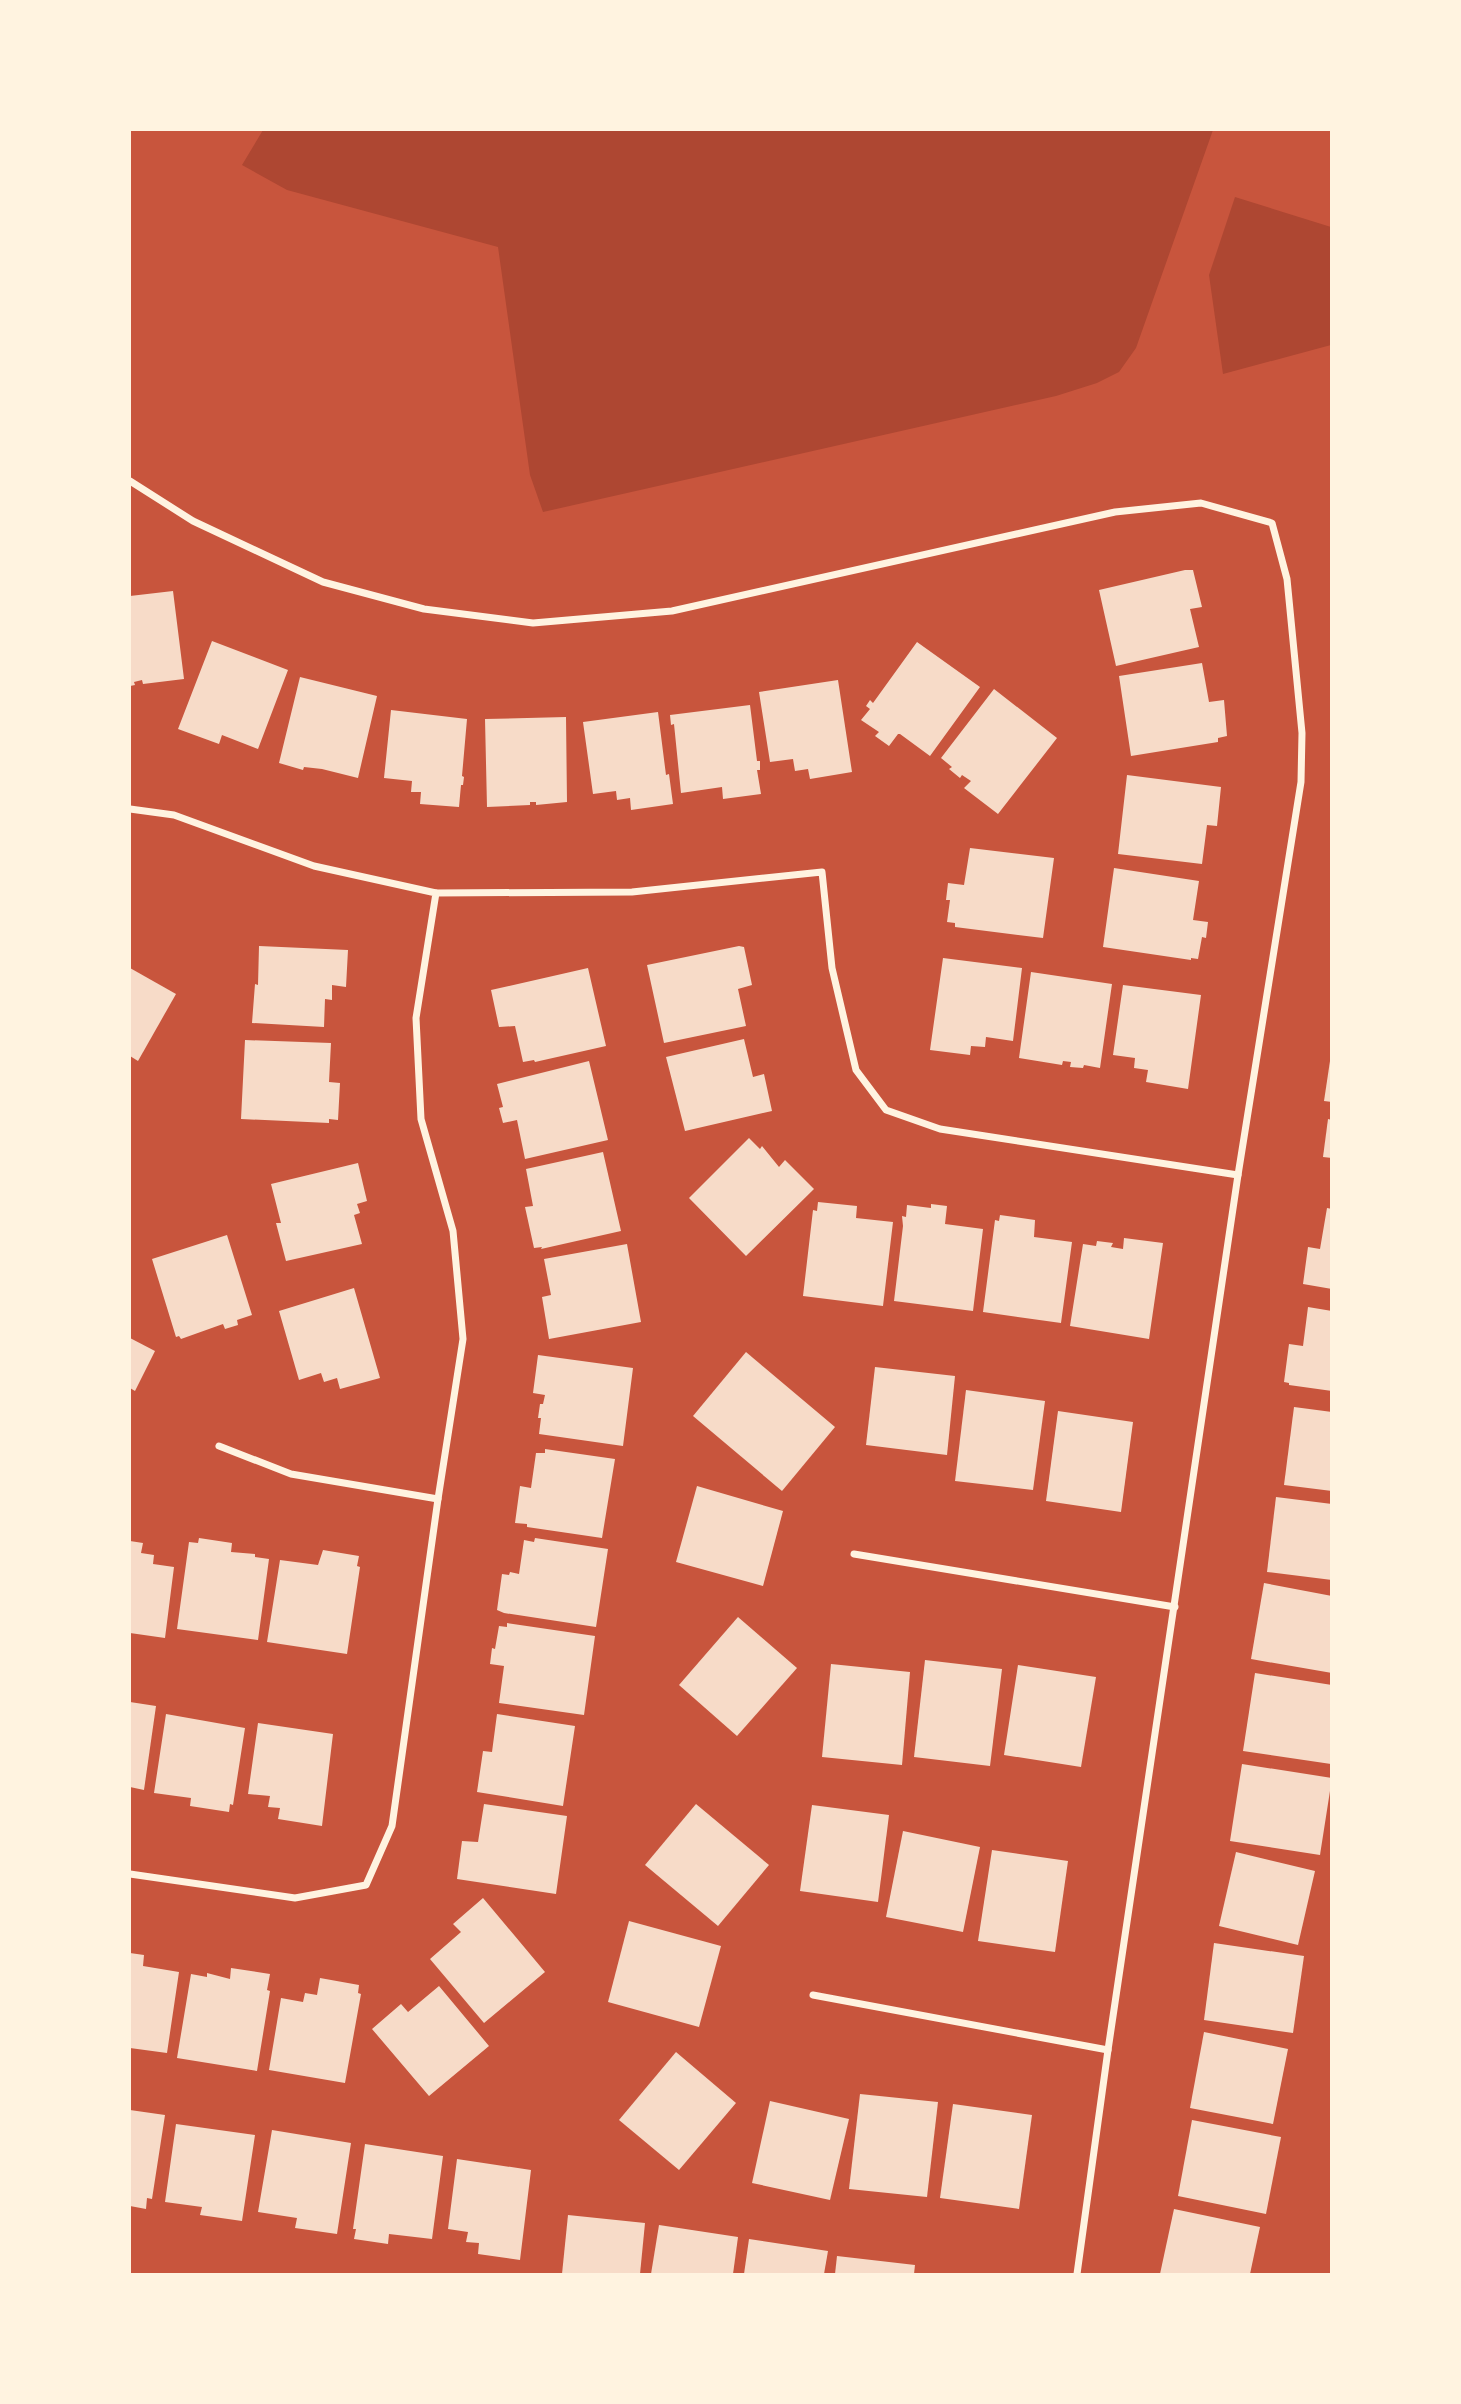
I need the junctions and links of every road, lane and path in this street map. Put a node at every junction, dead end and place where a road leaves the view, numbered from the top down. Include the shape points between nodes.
1 (130, 481) edge
2 (130, 808) edge
3 (436, 893) junction
4 (1238, 1175) junction
5 (219, 1446) dead end
6 (438, 1499) junction
7 (854, 1554) dead end
8 (1175, 1607) junction
9 (130, 1874) edge
10 (813, 1994) dead end
11 (1108, 2050) junction
12 (1077, 2274) edge

1 - 4 street via 193,521 323,582 424,609 533,622 672,611 1115,512 1201,503 1272,523 1287,579 1302,733 1301,782
2 - 3 street via 174,815 314,866
3 - 4 street via 632,892 822,872 832,968 856,1070 886,1110 940,1129
3 - 6 street via 416,1018 421,1119 453,1231 463,1339
4 - 8 street
5 - 6 street via 291,1474
6 - 9 street via 392,1826 366,1885 295,1898
7 - 8 street
8 - 11 street
10 - 11 street
11 - 12 street

